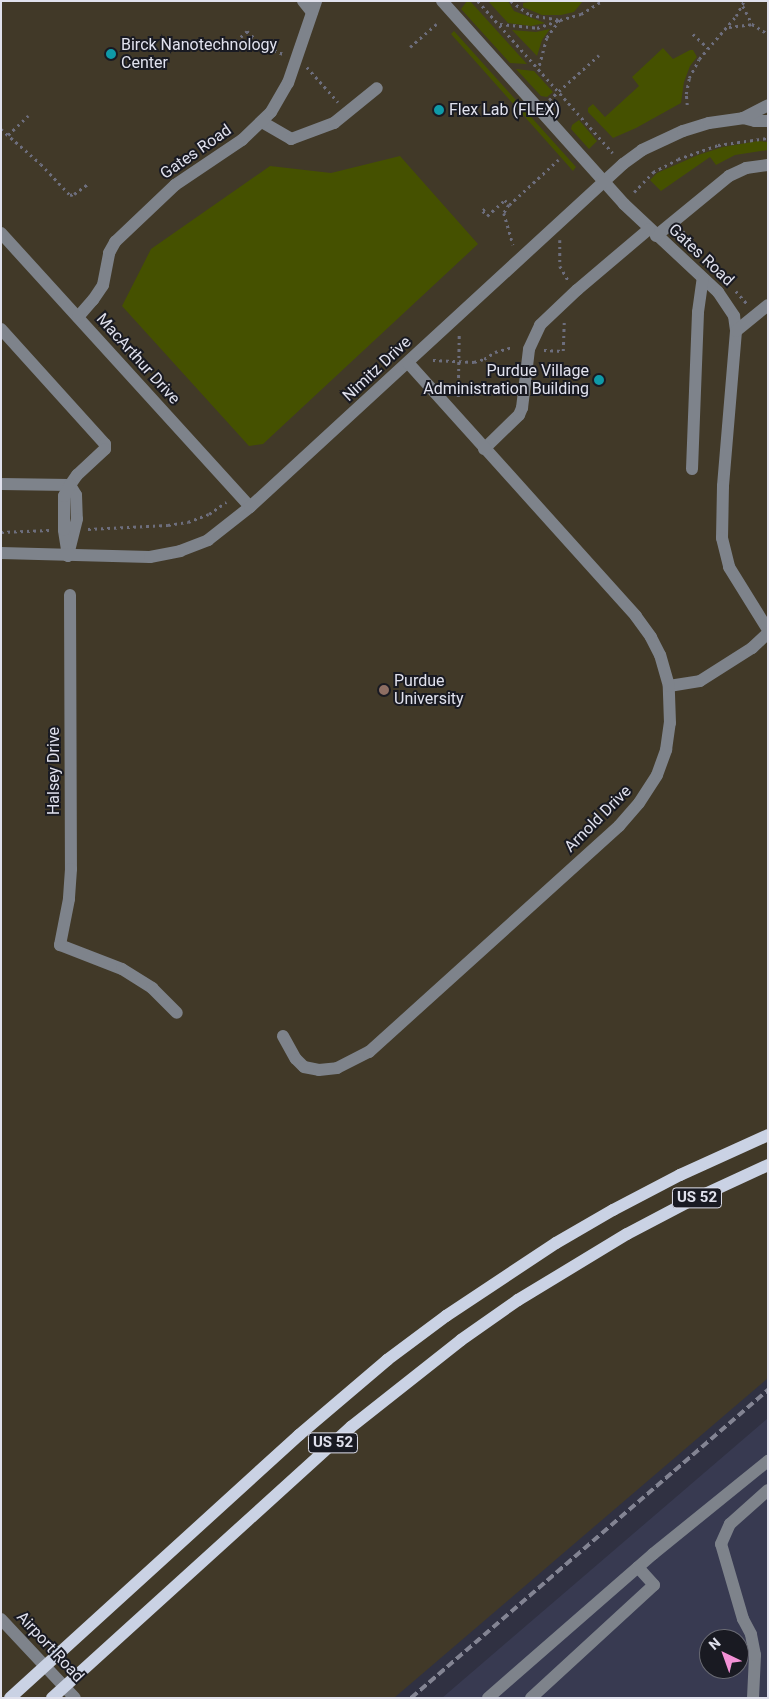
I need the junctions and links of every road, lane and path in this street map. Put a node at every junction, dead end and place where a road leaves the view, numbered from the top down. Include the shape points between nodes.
1 (302, 1) edge
2 (442, 1) edge
3 (478, 1) edge
4 (511, 1) edge
5 (602, 1) edge
6 (743, 3) edge
7 (314, 6) edge
8 (560, 20) junction
9 (436, 24) dead end
10 (499, 24) junction
11 (752, 24) junction
12 (728, 27) junction
13 (693, 34) dead end
14 (768, 34) edge
15 (231, 46) dead end
16 (410, 47) dead end
17 (708, 48) junction
18 (286, 55) dead end
19 (599, 55) dead end
20 (305, 65) dead end
21 (538, 68) junction
22 (377, 88) dead end
23 (559, 91) junction
24 (687, 105) dead end
25 (768, 105) edge
26 (538, 109) junction
27 (347, 112) junction
28 (28, 116) dead end
29 (743, 118) junction
30 (768, 121) edge
31 (262, 122) junction
32 (1, 129) edge
33 (8, 135) junction
34 (768, 138) edge
35 (613, 153) dead end
36 (558, 160) dead end
37 (768, 165) edge
38 (603, 181) junction
39 (89, 184) dead end
40 (634, 192) dead end
41 (514, 193) dead end
42 (518, 197) junction
43 (509, 205) junction
44 (485, 209) dead end
45 (682, 229) dead end
46 (653, 232) junction
47 (1, 233) edge
48 (560, 240) dead end
49 (514, 245) dead end
50 (695, 245) dead end
51 (707, 258) dead end
52 (722, 276) dead end
53 (704, 278) junction
54 (577, 290) junction
55 (736, 291) dead end
56 (561, 305) junction
57 (768, 305) edge
58 (750, 308) dead end
59 (78, 317) junction
60 (1, 329) edge
61 (736, 331) junction
62 (459, 335) dead end
63 (513, 347) dead end
64 (542, 350) dead end
65 (433, 360) dead end
66 (408, 363) junction
67 (459, 363) junction
68 (458, 397) dead end
69 (484, 448) junction
70 (692, 468) dead end
71 (1, 484) edge
72 (70, 485) junction
73 (237, 493) junction
74 (250, 507) junction
75 (70, 530) junction
76 (1, 532) edge
77 (1, 553) edge
78 (68, 556) junction
79 (70, 595) dead end
80 (768, 632) edge
81 (669, 686) junction
82 (177, 1013) dead end
83 (283, 1036) dead end
84 (768, 1135) edge
85 (768, 1165) edge
86 (768, 1461) edge
87 (768, 1490) edge
88 (638, 1567) junction
89 (1, 1619) edge
90 (45, 1666) junction
91 (64, 1686) junction
92 (10, 1698) edge
93 (52, 1698) edge
94 (75, 1698) edge
95 (488, 1698) edge
96 (531, 1698) edge
97 (753, 1698) edge

1 - 7 street
2 - 26 street, Gates Road
3 - 10 path
4 - 8 path via 530,15
5 - 8 path via 581,14
6 - 11 path
6 - 12 path
7 - 31 street, Gates Road via 288,83
8 - 10 path via 524,29
8 - 21 path via 547,38
9 - 16 path
10 - 21 path
11 - 12 path
11 - 14 path
12 - 17 path
13 - 17 path
15 - 18 path via 247,31 262,46
17 - 24 path via 689,78
19 - 23 path
20 - 27 path
21 - 23 path
22 - 27 street
23 - 26 path
23 - 35 path
25 - 29 street, Nimitz Drive
26 - 38 street, Gates Road
27 - 31 street via 334,124 292,139
28 - 33 path
29 - 30 street, Nimitz Drive
29 - 38 street, Nimitz Drive via 709,123 663,140 630,159
31 - 59 street, Gates Road via 242,140 175,185 115,242 109,253 103,285
32 - 33 path
33 - 39 path via 70,194
34 - 40 path via 718,145 678,159 653,172
36 - 42 path
37 - 46 street via 746,168 729,176
38 - 46 street, Gates Road
38 - 66 street, Nimitz Drive
41 - 42 path
42 - 43 path
43 - 44 path via 505,200 487,216
43 - 49 path via 504,213
45 - 50 path
46 - 53 street, Gates Road
46 - 54 street
47 - 59 street, MacArthur Drive
48 - 54 path via 560,266
51 - 52 path
53 - 61 street, Gates Road via 727,303 734,316
53 - 70 street via 698,312
54 - 56 street
55 - 58 path
56 - 64 path via 564,315 563,352
56 - 69 street via 535,333 529,349 519,415
57 - 61 street
59 - 73 street, MacArthur Drive
60 - 72 street via 105,444 105,450
61 - 80 street, Gates Road via 723,486 722,538 729,567
62 - 67 path
63 - 67 path via 484,359
65 - 67 path
66 - 69 street, Arnold Drive
66 - 74 street, Nimitz Drive
67 - 68 path
69 - 81 street, Arnold Drive via 636,616 660,654
71 - 72 street
72 - 75 street via 76,495
73 - 74 street, MacArthur Drive
73 - 75 path via 209,514 188,522 168,526
74 - 78 street, Nimitz Drive via 208,540 180,551 150,557
75 - 76 path
75 - 78 street
77 - 78 street, Nimitz Drive
79 - 82 street, Halsey Drive via 71,869 70,899 60,945 122,969 152,988
80 - 81 street, Gates Road via 752,648 700,681
81 - 83 street, Arnold Drive via 670,722 658,775 639,803 602,841 369,1052 338,1068 319,1070 304,1066 296,1059
84 - 90 main road, US 52 via 612,1210 446,1316 340,1398
85 - 91 main road, US 52 via 628,1234 527,1295 461,1340 351,1427
86 - 88 street
87 - 97 street via 730,1524 721,1544 738,1604 751,1634 755,1655
88 - 95 street
88 - 96 street via 654,1585
89 - 90 street, Airport Road
90 - 91 street, Airport Road
90 - 92 main road, US 52
91 - 93 main road, US 52
91 - 94 street, Airport Road

